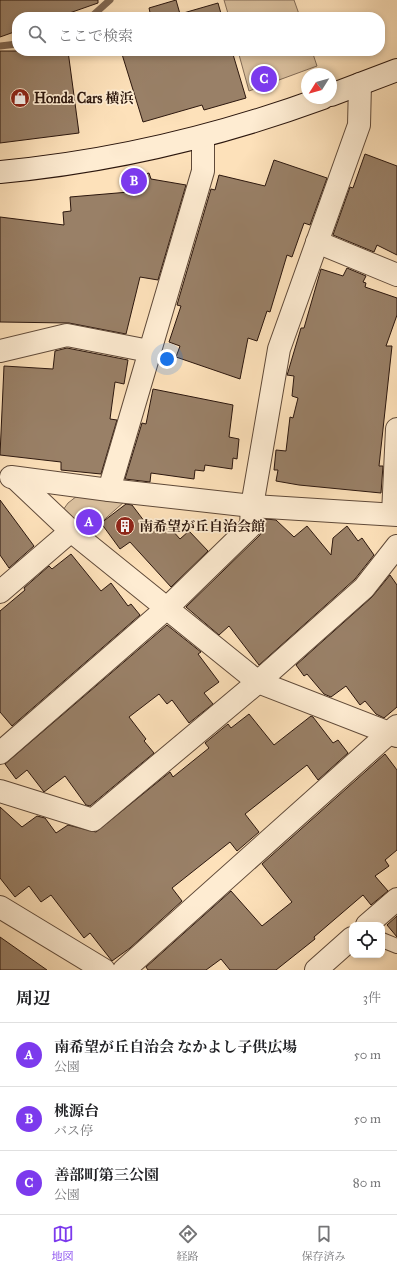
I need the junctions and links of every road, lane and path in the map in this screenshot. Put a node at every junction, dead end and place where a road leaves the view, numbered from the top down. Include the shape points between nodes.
1 (397, 70) edge
2 (360, 84) junction
3 (337, 93) edge
4 (307, 104) edge
5 (203, 137) junction
6 (0, 172) edge
7 (317, 242) junction
8 (397, 275) edge
9 (0, 351) edge
10 (149, 351) junction
11 (397, 429) edge
12 (7, 477) edge
13 (109, 490) junction
14 (252, 506) junction
15 (395, 514) edge
16 (71, 531) junction
17 (397, 546) edge
18 (0, 592) edge
19 (167, 608) junction
20 (258, 682) junction
21 (394, 732) edge
22 (0, 753) edge
23 (0, 791) edge
24 (397, 899) edge
25 (0, 907) edge
26 (370, 922) edge
27 (349, 941) edge
28 (385, 941) edge
29 (397, 946) edge
30 (104, 970) edge
31 (124, 970) edge
32 (316, 970) edge

1 - 2 street
2 - 3 street
2 - 7 street via 359,125
4 - 5 street
5 - 6 street via 44,168
5 - 10 street via 203,171
7 - 8 street
7 - 14 street via 279,349
9 - 10 street via 67,335
10 - 13 street
11 - 15 street
12 - 13 street
12 - 16 street
13 - 14 street
14 - 15 street
14 - 19 street via 251,526
16 - 18 street
16 - 19 street
17 - 20 street via 364,588
19 - 20 street
19 - 22 street
20 - 21 street
20 - 23 street via 93,820
21 - 31 street
24 - 26 street
25 - 30 street
27 - 32 street
28 - 29 lane

